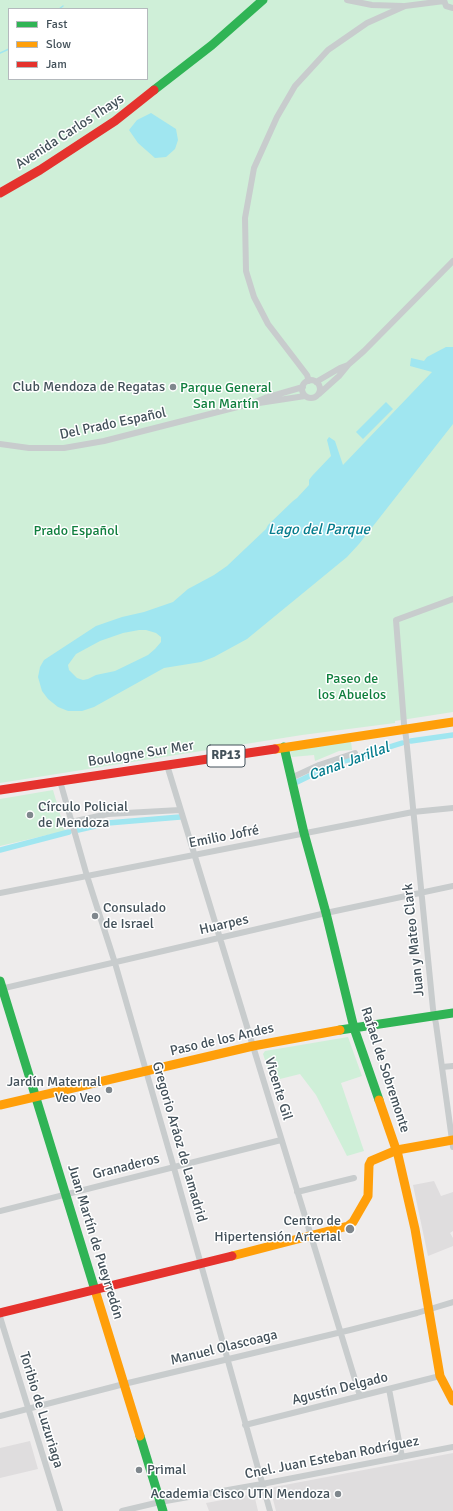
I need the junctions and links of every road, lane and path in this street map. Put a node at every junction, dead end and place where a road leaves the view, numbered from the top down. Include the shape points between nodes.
1 (263, 0) edge
2 (347, 0) edge
3 (444, 0) edge
4 (405, 6) junction
5 (453, 8) edge
6 (0, 193) edge
7 (453, 261) edge
8 (348, 365) junction
9 (313, 381) junction
10 (303, 387) junction
11 (319, 394) junction
12 (305, 396) junction
13 (253, 403) junction
14 (0, 444) edge
15 (453, 599) edge
16 (453, 722) edge
17 (406, 729) junction
18 (284, 747) junction
19 (355, 753) dead end
20 (167, 765) junction
21 (291, 778) junction
22 (60, 781) junction
23 (0, 790) edge
24 (453, 808) edge
25 (180, 810) junction
26 (413, 812) junction
27 (71, 822) junction
28 (304, 834) junction
29 (194, 855) junction
30 (87, 876) junction
31 (453, 886) edge
32 (421, 892) junction
33 (0, 893) edge
34 (326, 913) junction
35 (220, 938) junction
36 (114, 963) junction
37 (1, 986) edge
38 (453, 1013) edge
39 (434, 1017) junction
40 (354, 1028) junction
41 (253, 1046) junction
42 (453, 1066) edge
43 (442, 1067) junction
44 (146, 1071) junction
45 (35, 1097) junction
46 (0, 1105) edge
47 (282, 1140) junction
48 (453, 1142) edge
49 (397, 1150) junction
50 (174, 1168) junction
51 (354, 1178) dead end
52 (297, 1192) junction
53 (66, 1195) junction
54 (0, 1211) edge
55 (311, 1236) junction
56 (200, 1264) junction
57 (94, 1290) junction
58 (453, 1302) edge
59 (428, 1309) junction
60 (0, 1313) edge
61 (0, 1317) edge
62 (340, 1332) junction
63 (227, 1360) junction
64 (440, 1376) junction
65 (124, 1384) junction
66 (389, 1389) junction
67 (360, 1396) junction
68 (453, 1401) edge
69 (29, 1410) junction
70 (0, 1416) edge
71 (245, 1425) junction
72 (453, 1447) edge
73 (402, 1457) junction
74 (262, 1484) junction
75 (162, 1507) edge
76 (60, 1511) edge
77 (122, 1511) edge
78 (270, 1511) edge

1 - 6 street, Avenida Carlos Thays via 212,45 115,121
2 - 4 street via 372,6
3 - 4 street
3 - 5 street via 446,6
4 - 9 street via 367,23 328,50 295,86 277,117 254,168 244,218 246,271 254,297 268,324
7 - 8 street
8 - 9 street
8 - 11 street
9 - 10 street
9 - 11 street via 320,386
10 - 12 street via 302,392
10 - 13 street, Del Prado Español
11 - 12 street via 312,398
12 - 13 street, Del Prado Español
13 - 14 street, Del Prado Español via 125,436 64,448 29,448
15 - 17 street, Juan y Mateo Clark via 396,620
16 - 17 street, Boulogne Sur Mer / RP13
17 - 18 street, Boulogne Sur Mer / RP13
17 - 26 street, Juan y Mateo Clark
18 - 20 street, Boulogne Sur Mer / RP13
18 - 21 street, Rafael de Sobremonte
19 - 21 street
20 - 22 street, Boulogne Sur Mer / RP13
20 - 25 street, Vicente Gil
21 - 28 street, Rafael de Sobremonte
22 - 23 street, Boulogne Sur Mer / RP13
22 - 27 street, Gregorio Aráoz de Lamadrid
24 - 26 street, Emilio Jofré
25 - 27 street via 108,814
25 - 29 street, Vicente Gil
26 - 28 street, Emilio Jofré
26 - 32 street, Juan y Mateo Clark
27 - 30 street, Gregorio Aráoz de Lamadrid
28 - 29 street, Emilio Jofré
28 - 34 street, Rafael de Sobremonte
29 - 30 street, Emilio Jofré
29 - 35 street, Vicente Gil
30 - 33 street, Emilio Jofré
30 - 36 street, Gregorio Aráoz de Lamadrid
31 - 32 street, Huarpes
32 - 34 street, Huarpes
32 - 39 street, Juan y Mateo Clark
34 - 35 street, Huarpes
34 - 40 street, Rafael de Sobremonte
35 - 36 street, Huarpes
35 - 41 street, Vicente Gil
36 - 37 street, Huarpes
36 - 44 street, Gregorio Aráoz de Lamadrid
37 - 45 street, Juan Martín de Pueyrredón
38 - 39 street, Paso de los Andes
39 - 40 street, Paso de los Andes
39 - 43 street, Juan y Mateo Clark
40 - 41 street, Paso de los Andes
40 - 49 street, Rafael de Sobremonte
41 - 44 street, Paso de los Andes
41 - 47 street, Vicente Gil
42 - 43 street
43 - 48 street, Juan y Mateo Clark
44 - 45 street, Paso de los Andes
44 - 50 street, Gregorio Aráoz de Lamadrid
45 - 46 street, Paso de los Andes
45 - 53 street, Juan Martín de Pueyrredón
47 - 50 street, Granaderos
47 - 52 street, Vicente Gil
48 - 49 street
49 - 55 street via 374,1159 368,1165 368,1196 351,1224
49 - 59 street, Rafael de Sobremonte via 415,1229
50 - 53 street, Granaderos
50 - 56 street, Gregorio Aráoz de Lamadrid
51 - 52 street
52 - 55 street, Vicente Gil
53 - 54 street, Granaderos
53 - 57 street, Juan Martín de Pueyrredón
55 - 56 street
55 - 62 street, Vicente Gil
56 - 57 street
56 - 63 street, Gregorio Aráoz de Lamadrid
57 - 60 street
57 - 65 street, Juan Martín de Pueyrredón
58 - 59 street, Manuel Olascoaga
59 - 62 street, Manuel Olascoaga
59 - 64 street, Rafael de Sobremonte
61 - 69 street, Toribio de Luzuriaga
62 - 63 street, Manuel Olascoaga
62 - 67 street, Vicente Gil
63 - 65 street, Manuel Olascoaga
63 - 71 street, Gregorio Aráoz de Lamadrid
64 - 66 street, Agustín Delgado
64 - 68 street, Rafael de Sobremonte
65 - 69 street, Manuel Olascoaga
65 - 75 street, Juan Martín de Pueyrredón
66 - 67 street, Agustín Delgado
66 - 73 street
67 - 71 street, Agustín Delgado
69 - 70 street, Manuel Olascoaga
69 - 76 street, Toribio de Luzuriaga
71 - 74 street, Gregorio Aráoz de Lamadrid
72 - 73 street, Cnel. Juan Esteban Rodríguez
73 - 74 street, Cnel. Juan Esteban Rodríguez
74 - 75 street, Cnel. Juan Esteban Rodríguez
74 - 78 street, Gregorio Aráoz de Lamadrid
75 - 77 street, Cnel. Juan Esteban Rodríguez

